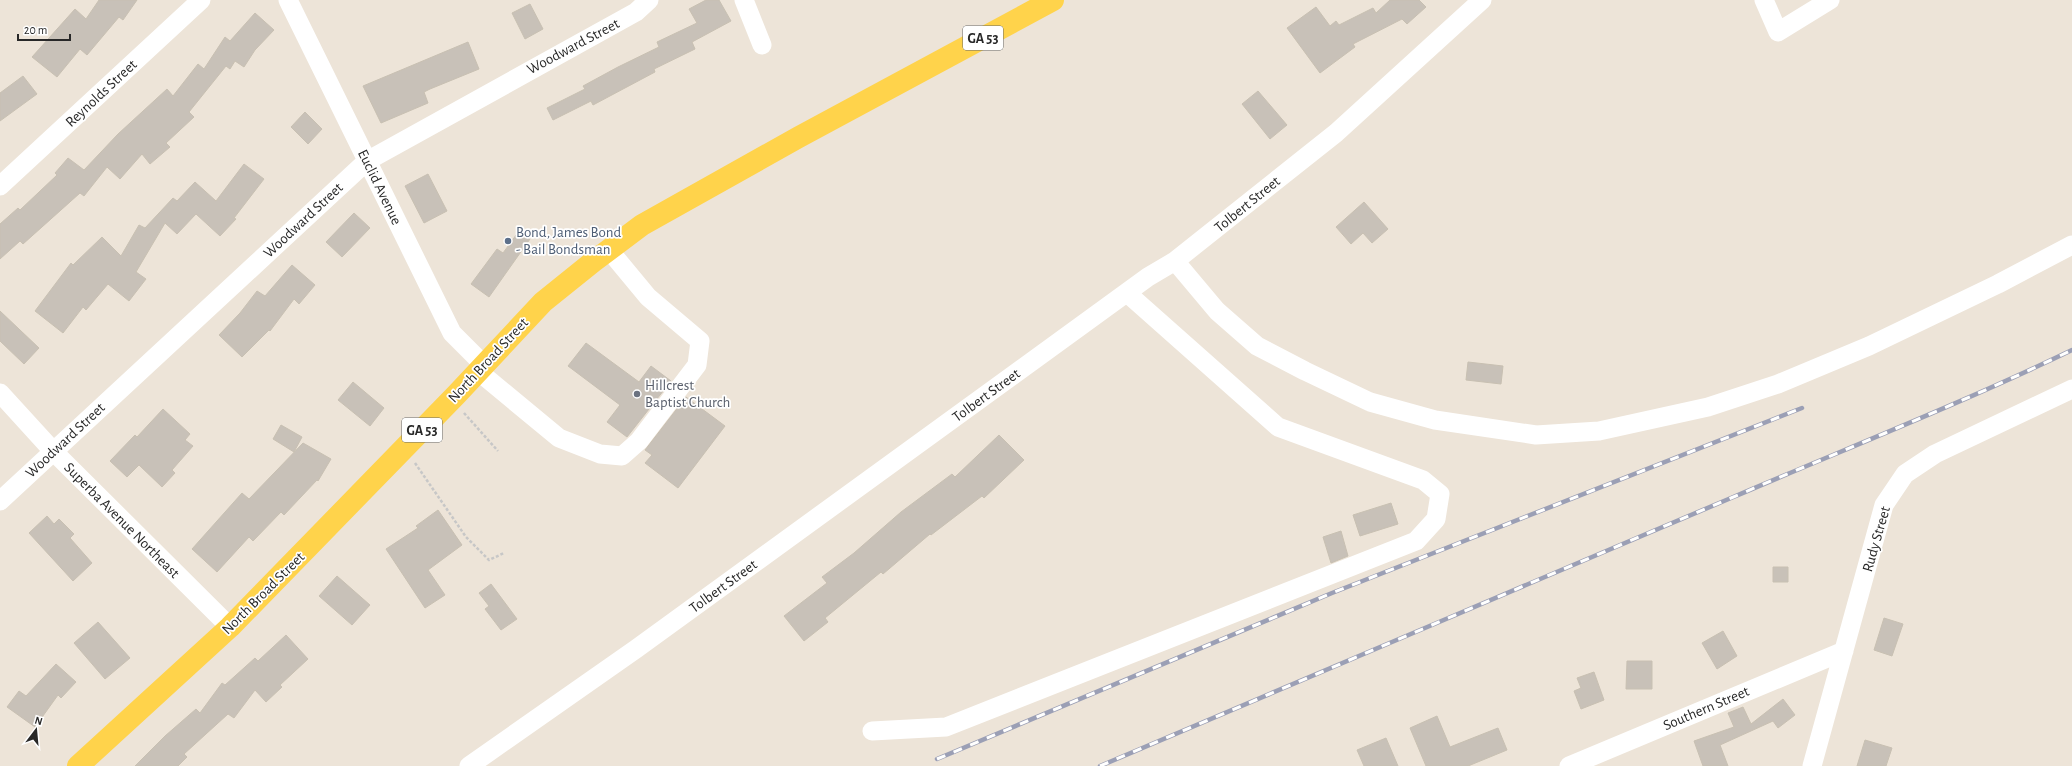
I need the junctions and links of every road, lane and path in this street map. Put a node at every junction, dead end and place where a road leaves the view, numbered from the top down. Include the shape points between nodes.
1 (201, 0) edge
2 (288, 0) edge
3 (648, 0) edge
4 (744, 0) edge
5 (1053, 0) edge
6 (1482, 0) edge
7 (1764, 0) edge
8 (1830, 0) edge
9 (762, 46) dead end
10 (367, 161) junction
11 (0, 186) edge
12 (2072, 245) edge
13 (609, 250) junction
14 (1176, 261) junction
15 (1127, 293) junction
16 (481, 368) junction
17 (2072, 389) edge
18 (0, 393) edge
19 (452, 399) junction
20 (405, 447) junction
21 (53, 451) junction
22 (498, 451) dead end
23 (0, 501) edge
24 (504, 553) dead end
25 (230, 627) junction
26 (1844, 651) junction
27 (872, 731) dead end
28 (78, 766) edge
29 (469, 766) edge
30 (1569, 766) edge
31 (1812, 766) edge

1 - 11 street, Reynolds Street
2 - 10 street, Euclid Avenue
3 - 10 street, Woodward Street via 636,12
4 - 9 street
5 - 13 main road, North Broad Street / GA 53 via 799,136 642,225
6 - 14 street, Tolbert Street via 1336,133
7 - 8 street via 1778,32
10 - 16 street, Euclid Avenue via 452,333
10 - 21 street, Woodward Street
12 - 14 street via 1869,346 1778,384 1708,407 1599,430 1536,435 1435,420 1370,402 1305,371 1257,346 1217,311
13 - 16 main road, North Broad Street / GA 53 via 543,302
13 - 16 street, Euclid Avenue via 648,297 700,341 697,365 639,441 622,456 600,454 559,438
14 - 15 street, Tolbert Street
15 - 27 street via 1278,426 1423,480 1440,494 1436,519 1416,541 946,726
15 - 29 street, Tolbert Street via 636,649
16 - 19 main road, North Broad Street / GA 53
17 - 26 street, Rudy Street via 1935,454 1905,474 1884,505
18 - 21 street, Superba Avenue Northeast
19 - 20 main road, North Broad Street / GA 53
19 - 22 path
20 - 24 path via 466,537 489,560
20 - 25 main road, North Broad Street / GA 53
21 - 23 street, Woodward Street
21 - 25 street, Superba Avenue Northeast
25 - 28 main road, North Broad Street / GA 53
26 - 30 street, Southern Street
26 - 31 street, Rudy Street

